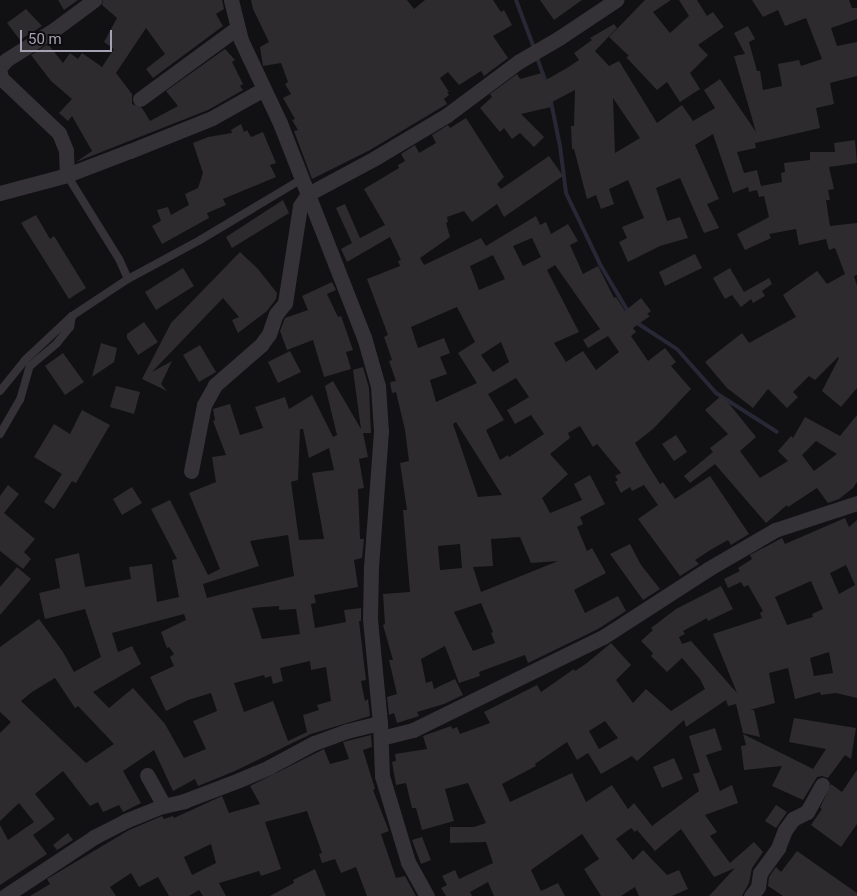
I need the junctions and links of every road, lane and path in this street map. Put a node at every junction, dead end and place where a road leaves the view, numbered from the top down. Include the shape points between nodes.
1 (94, 0) edge
2 (231, 0) edge
3 (616, 0) edge
4 (237, 28) junction
5 (0, 68) edge
6 (0, 73) edge
7 (262, 90) junction
8 (140, 99) dead end
9 (67, 175) junction
10 (302, 179) junction
11 (0, 193) edge
12 (308, 194) junction
13 (128, 279) junction
14 (72, 316) junction
15 (0, 391) edge
16 (0, 434) edge
17 (191, 471) dead end
18 (857, 503) edge
19 (381, 730) junction
20 (147, 775) dead end
21 (822, 785) dead end
22 (164, 806) junction
23 (5, 896) edge
24 (427, 896) edge
25 (751, 896) edge

1 - 5 street via 6,60
2 - 4 street
3 - 12 street via 518,62 447,115
4 - 7 street
4 - 8 street
6 - 9 street via 1,78 59,133 66,150
7 - 9 street via 212,118
7 - 10 street via 280,123
9 - 11 street
9 - 13 lane
10 - 12 street
10 - 13 lane
12 - 17 street via 300,206 285,303 260,345 215,385 204,405
12 - 19 street via 364,337 378,386 381,431 370,619
13 - 14 lane
14 - 15 lane via 24,360
14 - 16 lane via 70,327 57,343 30,366 20,400
18 - 19 street via 775,530 603,637 413,730
19 - 22 street via 354,728 314,743 239,780
19 - 24 street via 382,776 389,803 408,862
20 - 22 street
21 - 25 street via 807,812 793,819 785,830 778,848 760,873 758,887
22 - 23 street via 94,837

